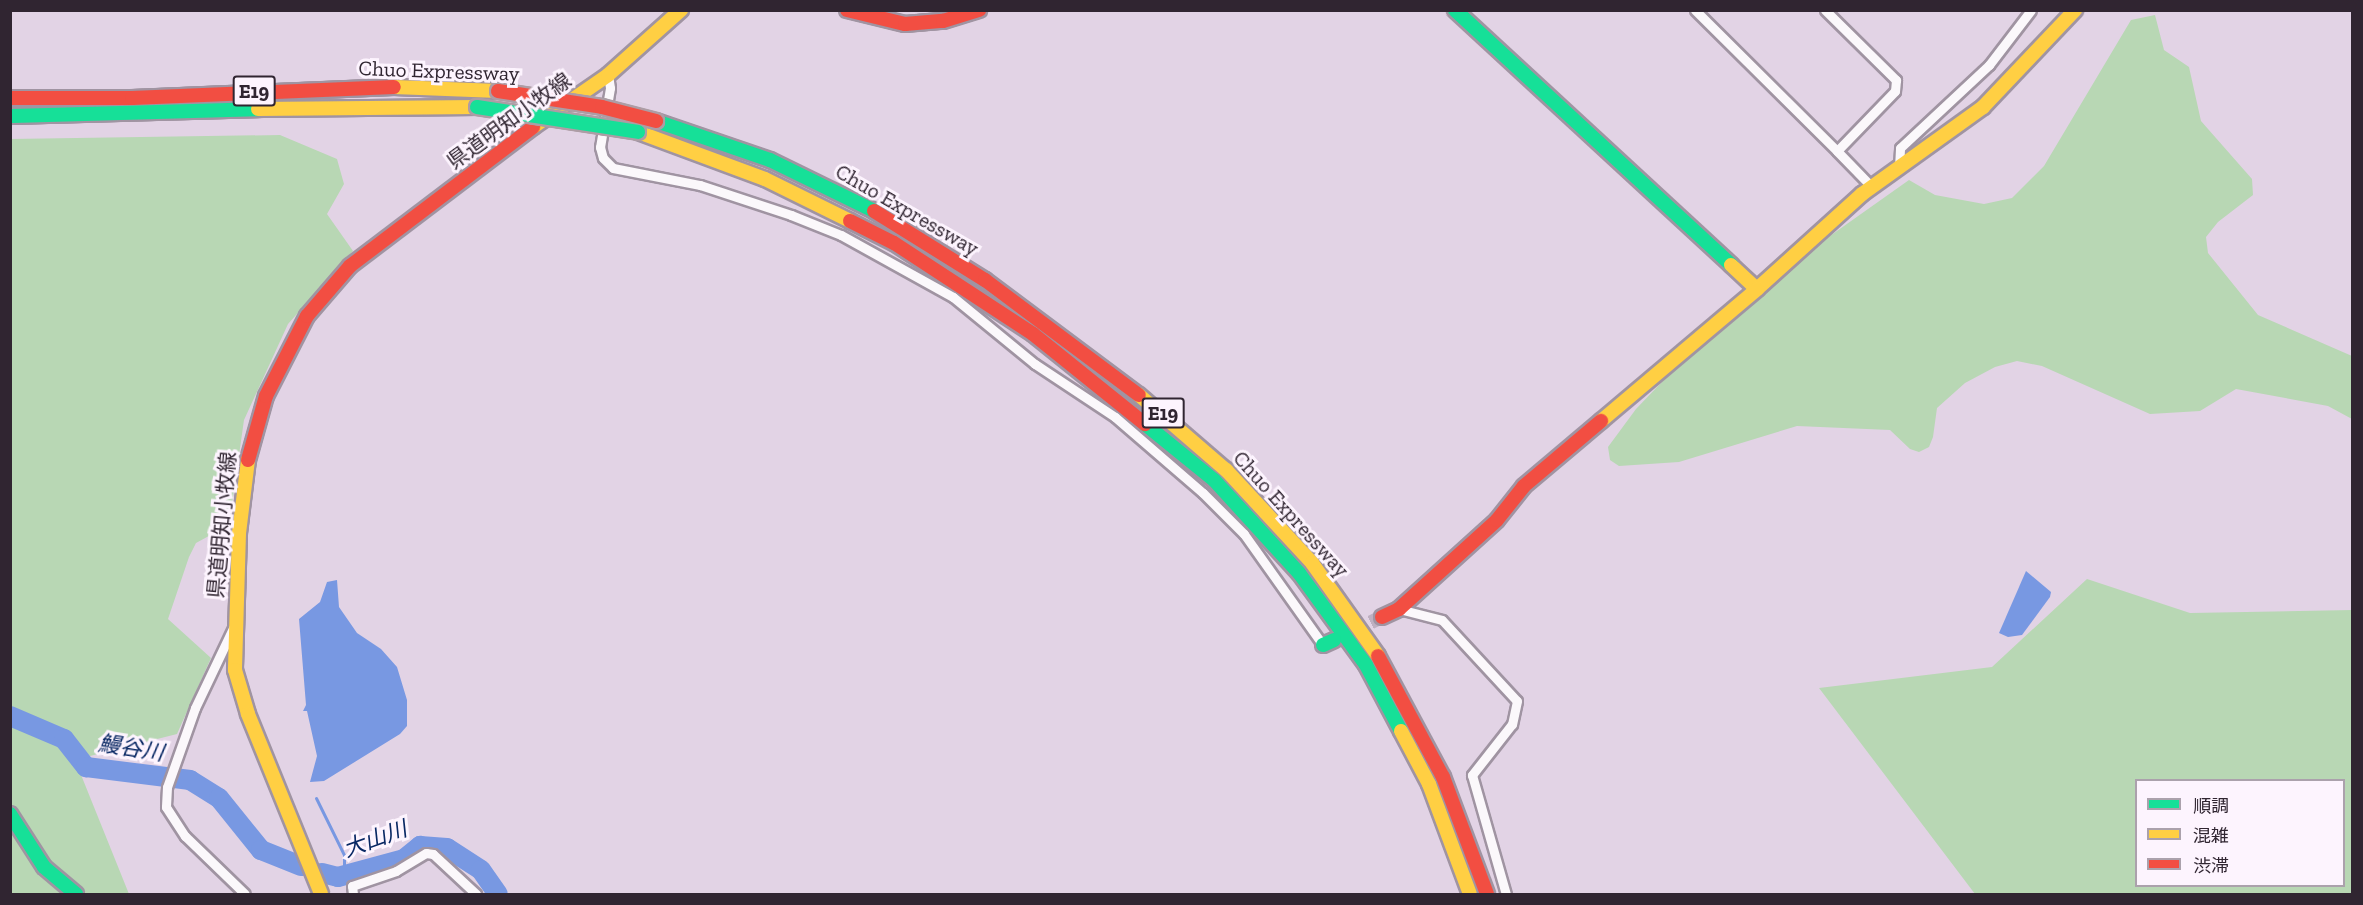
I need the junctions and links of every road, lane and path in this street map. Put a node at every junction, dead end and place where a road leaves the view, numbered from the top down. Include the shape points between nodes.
1 (681, 10) edge
2 (847, 10) edge
3 (979, 10) edge
4 (1455, 10) edge
5 (1695, 10) edge
6 (1825, 10) edge
7 (2031, 10) edge
8 (2075, 10) edge
9 (608, 75) junction
10 (10, 98) edge
11 (10, 116) edge
12 (1837, 151) junction
13 (1899, 168) junction
14 (1872, 187) junction
15 (1757, 289) junction
16 (1399, 609) junction
17 (1382, 617) tunnel mouth
18 (235, 624) junction
19 (1328, 643) dead end
20 (10, 814) edge
21 (76, 894) edge
22 (245, 894) edge
23 (321, 894) edge
24 (353, 894) edge
25 (476, 894) edge
26 (1470, 894) edge
27 (1487, 894) edge
28 (1506, 894) edge

1 - 9 main road, 県道明知小牧線
2 - 3 main road via 905,24 943,21
4 - 15 main road
5 - 12 street
6 - 12 street via 1896,80 1895,91
7 - 13 street via 1989,65 1900,148
8 - 13 main road via 1983,107
9 - 18 main road, 県道明知小牧線 via 512,142 350,266 307,315 266,396 249,448 238,533
9 - 19 street via 610,88 600,147 603,158 613,168 700,185 791,215 841,235 953,297 1035,364 1115,417 1203,493 1244,534
10 - 27 main road, Chuo Expressway / E19, bridge via 132,98 393,87 498,91 602,107 656,121 770,160 849,197 985,280 1106,367 1226,470 1312,563 1379,657 1443,777
11 - 26 main road, Chuo Expressway / E19, bridge via 393,105 477,107 638,132 765,179 894,243 1033,334 1214,480 1299,573 1366,666 1429,784
12 - 14 street
13 - 14 main road
14 - 15 main road
15 - 16 main road via 1524,486 1497,519
16 - 17 main road
16 - 28 street via 1442,620 1517,701 1512,724 1472,775
18 - 22 street via 180,749 167,787 166,807 175,823
18 - 23 main road, 県道明知小牧線 via 235,670 248,714
20 - 21 main road via 44,867
24 - 25 street via 352,885 396,872 426,853 433,854

